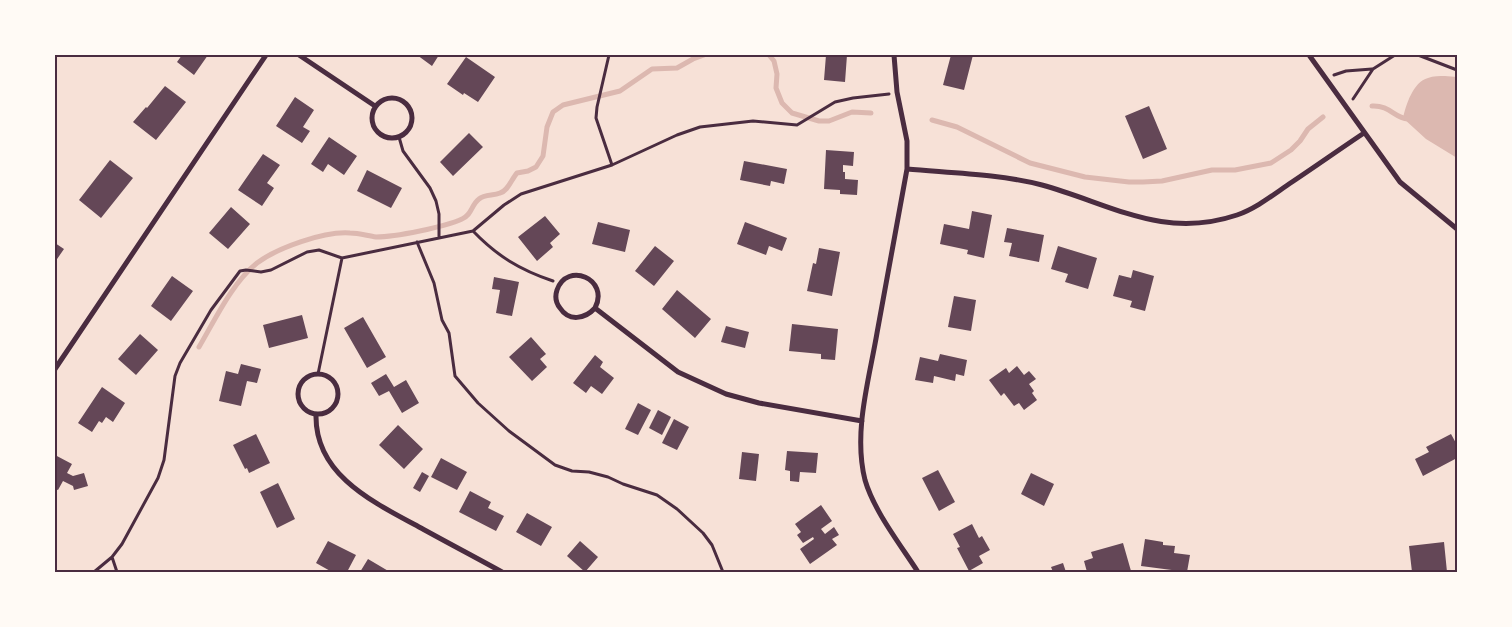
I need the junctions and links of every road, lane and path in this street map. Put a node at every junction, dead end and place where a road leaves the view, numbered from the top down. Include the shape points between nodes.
1 (266, 55) edge
2 (299, 55) edge
3 (609, 55) edge
4 (894, 55) edge
5 (1310, 55) edge
6 (1395, 55) edge
7 (1418, 55) edge
8 (1373, 69) junction
9 (1457, 70) edge
10 (1325, 78) junction
11 (898, 92) junction
12 (375, 106) junction
13 (1346, 109) junction
14 (1364, 133) junction
15 (399, 137) junction
16 (612, 165) junction
17 (907, 169) junction
18 (1457, 230) edge
19 (473, 231) junction
20 (439, 238) junction
21 (417, 242) junction
22 (342, 258) junction
23 (560, 283) junction
24 (596, 308) junction
25 (55, 369) edge
26 (318, 374) junction
27 (316, 415) junction
28 (862, 421) junction
29 (112, 557) junction
30 (94, 572) edge
31 (117, 572) edge
32 (502, 572) edge
33 (722, 572) edge
34 (918, 572) edge

1 - 25 street
2 - 12 street
3 - 16 path via 596,118
4 - 11 street
5 - 10 street
6 - 8 path
7 - 9 path
8 - 10 path via 1346,71
8 - 13 path
10 - 13 street
11 - 16 path via 835,102 798,125 752,121 700,127
11 - 17 street via 907,141
12 - 15 street via 371,121 374,129 384,137
12 - 15 street via 380,101 396,98 410,108 411,126
13 - 14 street
14 - 17 street via 1263,202 1238,215 1182,225 1148,220 1065,192 1011,179
14 - 18 street via 1400,182
15 - 20 path via 403,151 436,201
16 - 19 path via 521,194
17 - 28 street
19 - 20 path
19 - 23 path via 501,258
20 - 21 path
21 - 22 path
21 - 33 path via 434,283 442,320 450,333 456,376 478,403 555,465 608,477 657,496 677,509 712,545
22 - 26 path
22 - 29 path via 319,250 307,252 271,270 246,270 233,278 180,363 175,376 164,460 158,478
23 - 24 street via 578,275 593,281 598,289
23 - 24 street via 556,299 562,312 582,318
24 - 28 street via 678,372 726,394
26 - 27 street via 301,382 298,393 302,408
26 - 27 street via 333,380 338,397 330,411
27 - 32 street via 320,444 337,471 364,497
28 - 34 street via 860,446 866,480 882,515
29 - 30 path
29 - 31 path

